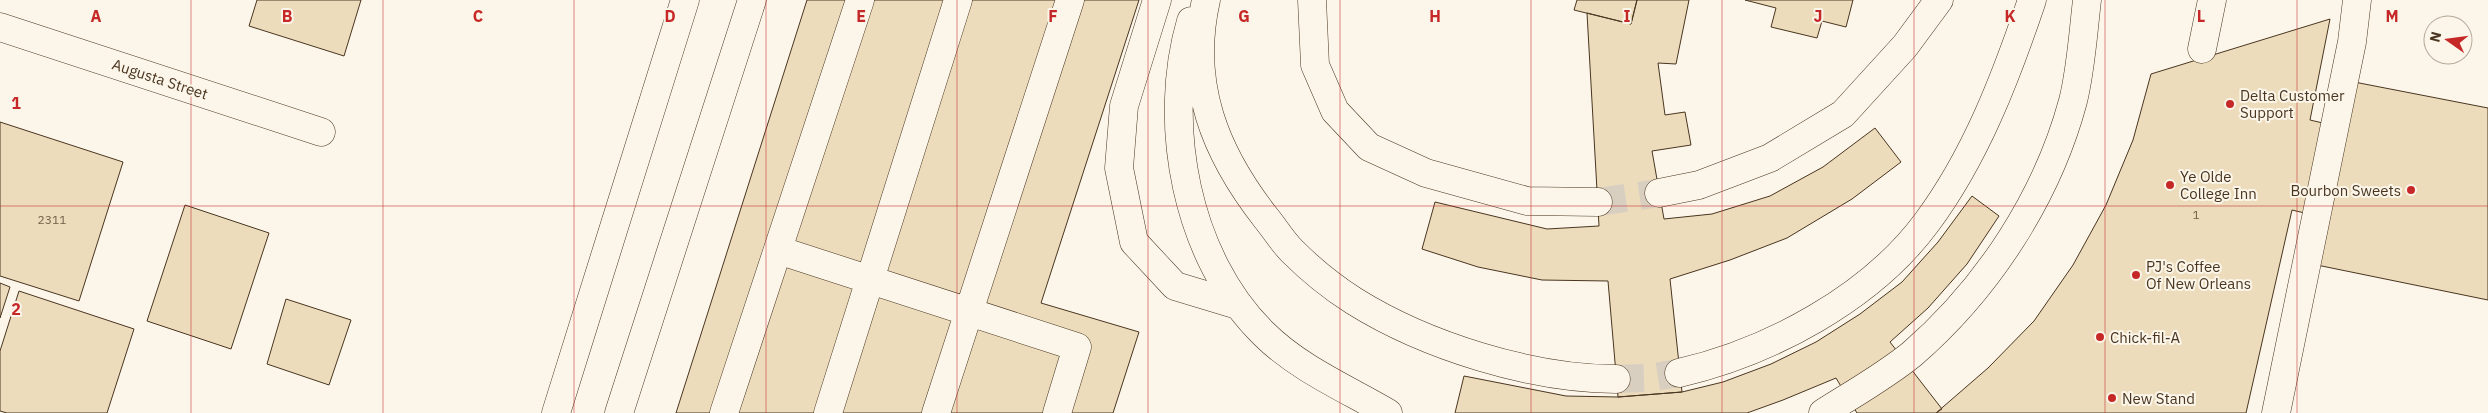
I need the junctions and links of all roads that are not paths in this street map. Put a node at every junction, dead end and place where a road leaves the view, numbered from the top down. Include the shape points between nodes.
1 (685, 0) edge
2 (752, 0) edge
3 (860, 0) edge
4 (958, 0) edge
5 (1070, 0) edge
6 (1157, 0) edge
7 (1197, 0) edge
8 (1206, 0) edge
9 (1312, 0) edge
10 (1939, 0) edge
11 (2032, 0) edge
12 (2087, 0) edge
13 (2212, 0) edge
14 (2357, 0) edge
15 (0, 27) edge
16 (2202, 49) dead end
17 (321, 132) dead end
18 (1659, 193) tunnel mouth
19 (1598, 202) tunnel mouth
20 (778, 250) junction
21 (870, 281) junction
22 (1238, 306) junction
23 (969, 311) junction
24 (1680, 373) tunnel mouth
25 (1616, 379) tunnel mouth
26 (556, 413) edge
27 (619, 413) edge
28 (724, 413) edge
29 (828, 413) edge
30 (936, 413) edge
31 (1056, 413) edge
32 (1388, 413) edge
33 (1824, 413) edge
34 (2276, 413) edge

1 - 26 main road
2 - 27 main road
3 - 20 main road
4 - 21 main road
5 - 23 main road
6 - 22 main road via 1124,106 1119,168 1134,242 1175,286
7 - 22 main road via 1180,68 1178,105 1182,155 1196,226
8 - 25 main road via 1201,48 1207,109 1216,138 1246,192 1291,250 1354,301 1413,331 1517,367 1586,379
9 - 19 main road via 1315,65 1335,111 1369,147 1426,173 1527,201
10 - 18 main road via 1905,46 1843,114 1770,158 1699,185
11 - 24 main road via 1981,131 1958,175 1928,222 1909,244 1860,288 1783,337 1730,359
12 - 33 main road via 2073,101 2043,178 2006,247 1963,304 1910,355
13 - 16 main road
14 - 34 main road via 2352,42
15 - 17 main road, Augusta Street
20 - 21 main road
20 - 28 main road
21 - 23 main road
21 - 29 main road
22 - 32 main road via 1284,352
23 - 30 main road
23 - 31 main road via 1078,347

